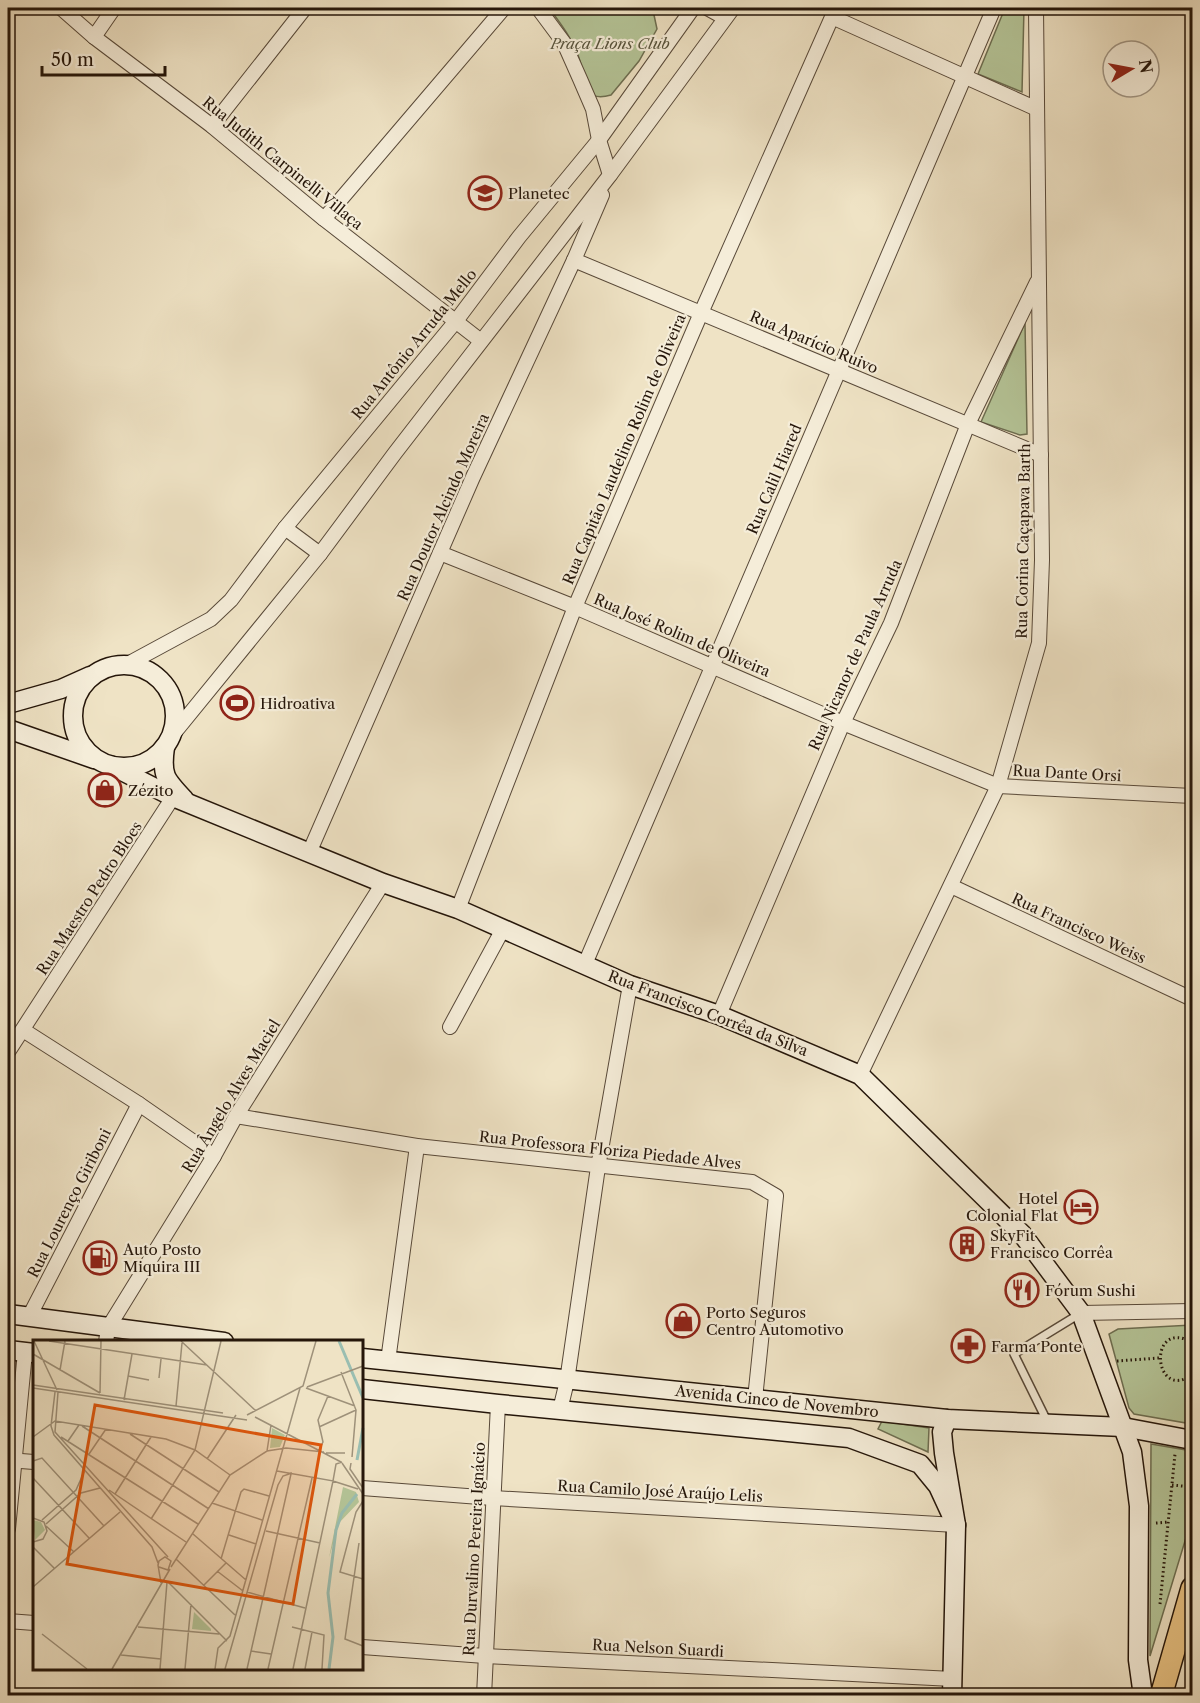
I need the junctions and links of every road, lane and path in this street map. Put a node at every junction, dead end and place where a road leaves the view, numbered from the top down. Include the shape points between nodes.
1 (61, 8) edge
2 (114, 8) edge
3 (305, 8) edge
4 (504, 8) edge
5 (538, 8) edge
6 (693, 8) edge
7 (707, 8) edge
8 (994, 8) edge
9 (1036, 8) edge
10 (834, 12) edge
11 (729, 13) edge
12 (94, 37) junction
13 (964, 77) junction
14 (1037, 109) junction
15 (212, 126) junction
16 (599, 140) junction
17 (610, 175) junction
18 (324, 219) junction
19 (574, 260) junction
20 (1039, 278) junction
21 (700, 313) junction
22 (456, 321) junction
23 (481, 341) junction
24 (838, 370) junction
25 (968, 424) junction
26 (1041, 455) junction
27 (285, 528) junction
28 (440, 553) junction
29 (320, 554) junction
30 (574, 607) junction
31 (126, 665) junction
32 (712, 665) junction
33 (95, 674) junction
34 (28, 699) junction
35 (8, 704) edge
36 (843, 723) junction
37 (9, 733) edge
38 (168, 742) junction
39 (105, 763) junction
40 (998, 786) junction
41 (1192, 796) edge
42 (180, 798) junction
43 (309, 853) junction
44 (383, 883) junction
45 (951, 886) junction
46 (458, 909) junction
47 (503, 929) junction
48 (585, 964) junction
49 (630, 985) junction
50 (1192, 999) edge
51 (719, 1015) junction
52 (450, 1027) dead end
53 (23, 1030) junction
54 (8, 1052) edge
55 (860, 1075) junction
56 (139, 1104) junction
57 (236, 1116) junction
58 (417, 1146) junction
59 (214, 1156) junction
60 (598, 1167) junction
61 (1192, 1311) edge
62 (1081, 1313) junction
63 (8, 1314) edge
64 (28, 1317) junction
65 (107, 1335) edge
66 (204, 1340) edge
67 (1192, 1342) edge
68 (22, 1352) edge
69 (363, 1358) edge
70 (1159, 1358) junction
71 (388, 1361) junction
72 (1100, 1362) junction
73 (1192, 1375) edge
74 (567, 1381) junction
75 (363, 1389) edge
76 (755, 1399) junction
77 (498, 1404) junction
78 (560, 1410) junction
79 (947, 1419) junction
80 (1048, 1423) junction
81 (1123, 1427) junction
82 (1185, 1439) edge
83 (11, 1460) edge
84 (33, 1462) edge
85 (1172, 1485) junction
86 (1192, 1487) edge
87 (363, 1488) edge
88 (493, 1498) junction
89 (956, 1525) junction
90 (8, 1529) edge
91 (1190, 1595) edge
92 (8, 1621) edge
93 (33, 1623) edge
94 (363, 1647) edge
95 (485, 1656) junction
96 (953, 1687) edge
97 (484, 1695) edge
98 (1143, 1695) edge
99 (1161, 1695) edge

1 - 12 street, Rua Judith Carpinelli Villaça
2 - 12 street
3 - 15 street
4 - 18 street
5 - 16 street via 564,43 593,109
6 - 16 street, Rua Antônio Arruda Mello
7 - 11 street
8 - 13 street, Rua Calil Hiared
9 - 14 street, Rua Corina Caçapava Barth
10 - 13 street
10 - 21 street, Rua Capitão Laudelino Rolim de Oliveira
11 - 17 street
12 - 15 street, Rua Judith Carpinelli Villaça
13 - 14 street
13 - 24 street, Rua Calil Hiared
14 - 20 street, Rua Corina Caçapava Barth
15 - 18 street, Rua Judith Carpinelli Villaça
16 - 17 street
16 - 22 street, Rua Antônio Arruda Mello
17 - 19 street, Rua Doutor Alcindo Moreira
17 - 23 street
18 - 22 street, Rua Judith Carpinelli Villaça
19 - 21 street, Rua Aparício Ruivo
19 - 28 street, Rua Doutor Alcindo Moreira
20 - 25 street, Rua Nicanor de Paula Arruda
20 - 26 street, Rua Corina Caçapava Barth
21 - 24 street, Rua Aparício Ruivo
21 - 30 street, Rua Capitão Laudelino Rolim de Oliveira
22 - 23 street, Rua Judith Carpinelli Villaça
22 - 27 street, Rua Antônio Arruda Mello
23 - 29 street
24 - 25 street, Rua Aparício Ruivo
24 - 32 street, Rua Calil Hiared
25 - 26 street, Rua Aparício Ruivo
25 - 36 street, Rua Nicanor de Paula Arruda via 891,623
26 - 40 street, Rua Corina Caçapava Barth via 1039,643
27 - 29 street
27 - 31 street, Rua Antônio Arruda Mello via 231,600 211,619
28 - 30 street, Rua José Rolim de Oliveira
28 - 43 street, Rua Doutor Alcindo Moreira
29 - 38 street
30 - 32 street, Rua José Rolim de Oliveira
30 - 46 street, Rua Capitão Laudelino Rolim de Oliveira
31 - 33 main road
31 - 38 main road via 143,668 168,690 175,722
32 - 36 street, Rua José Rolim de Oliveira
32 - 48 street, Rua Calil Hiared
33 - 34 main road
33 - 39 main road via 83,686 73,718 85,749
34 - 35 main road
34 - 37 main road
36 - 40 street, Rua Dante Orsi
36 - 51 street, Rua Nicanor de Paula Arruda
37 - 39 main road, Rua Francisco Corrêa da Silva
38 - 39 main road via 157,756 136,766
38 - 42 main road via 163,760 165,777
39 - 42 main road, Rua Francisco Corrêa da Silva
40 - 41 street, Rua Dante Orsi
40 - 45 street, Rua Corina Caçapava Barth
42 - 43 main road, Rua Francisco Corrêa da Silva
42 - 53 street, Rua Maestro Pedro Bloes
43 - 44 main road, Rua Francisco Corrêa da Silva
44 - 46 main road, Rua Francisco Corrêa da Silva
44 - 57 street, Rua Ângelo Alves Maciel
45 - 50 street, Rua Francisco Weiss
45 - 55 street, Rua Corina Caçapava Barth
46 - 47 main road, Rua Francisco Corrêa da Silva
47 - 48 main road, Rua Francisco Corrêa da Silva
47 - 52 street
48 - 49 main road, Rua Francisco Corrêa da Silva
49 - 51 main road, Rua Francisco Corrêa da Silva
49 - 60 street
51 - 55 main road, Rua Francisco Corrêa da Silva
53 - 54 street, Rua Maestro Pedro Bloes
53 - 56 street
55 - 62 main road, Rua Francisco Corrêa da Silva via 1022,1234
56 - 59 street
56 - 64 street, Rua Lourenço Giriboni
57 - 58 street, Rua Professora Floriza Piedade Alves
57 - 59 street, Rua Ângelo Alves Maciel
58 - 60 street, Rua Professora Floriza Piedade Alves
58 - 71 street
59 - 65 street, Rua Ângelo Alves Maciel
60 - 74 street
60 - 76 street, Rua Professora Floriza Piedade Alves via 752,1182 776,1196
61 - 62 street
62 - 72 main road, Rua Francisco Corrêa da Silva
62 - 80 lane via 1014,1354
63 - 64 main road
64 - 65 main road
65 - 66 main road
67 - 70 path via 1185,1338 1166,1342
68 - 83 street
69 - 71 main road, Avenida Cinco de Novembro
70 - 72 path
70 - 73 path via 1166,1374 1173,1378 1181,1380
71 - 74 main road, Avenida Cinco de Novembro
72 - 81 main road, Rua Francisco Corrêa da Silva
74 - 76 main road, Avenida Cinco de Novembro
74 - 78 street
75 - 77 main road, Avenida Cinco de Novembro
76 - 79 main road, Avenida Cinco de Novembro
77 - 78 main road, Avenida Cinco de Novembro
77 - 88 street, Rua Durvalino Pereira Ignácio
78 - 89 main road, Avenida Cinco de Novembro via 849,1438 920,1464 938,1486
79 - 80 main road, Avenida Cinco de Novembro
79 - 89 main road via 942,1432
80 - 81 main road, Avenida Cinco de Novembro
81 - 82 main road, Avenida Cinco de Novembro
81 - 98 main road, Rua Francisco Corrêa da Silva via 1132,1452 1139,1506 1138,1660
82 - 85 path
83 - 84 street
83 - 90 street
85 - 86 path
85 - 91 path via 1160,1604
87 - 88 street, Rua Camilo José Araújo Lelis
88 - 89 street, Rua Camilo José Araújo Lelis
88 - 95 street, Rua Durvalino Pereira Ignácio
89 - 96 main road
91 - 99 main road
92 - 93 street
94 - 95 street, Rua Nelson Suardi
95 - 96 street, Rua Nelson Suardi
95 - 97 street, Rua Durvalino Pereira Ignácio

